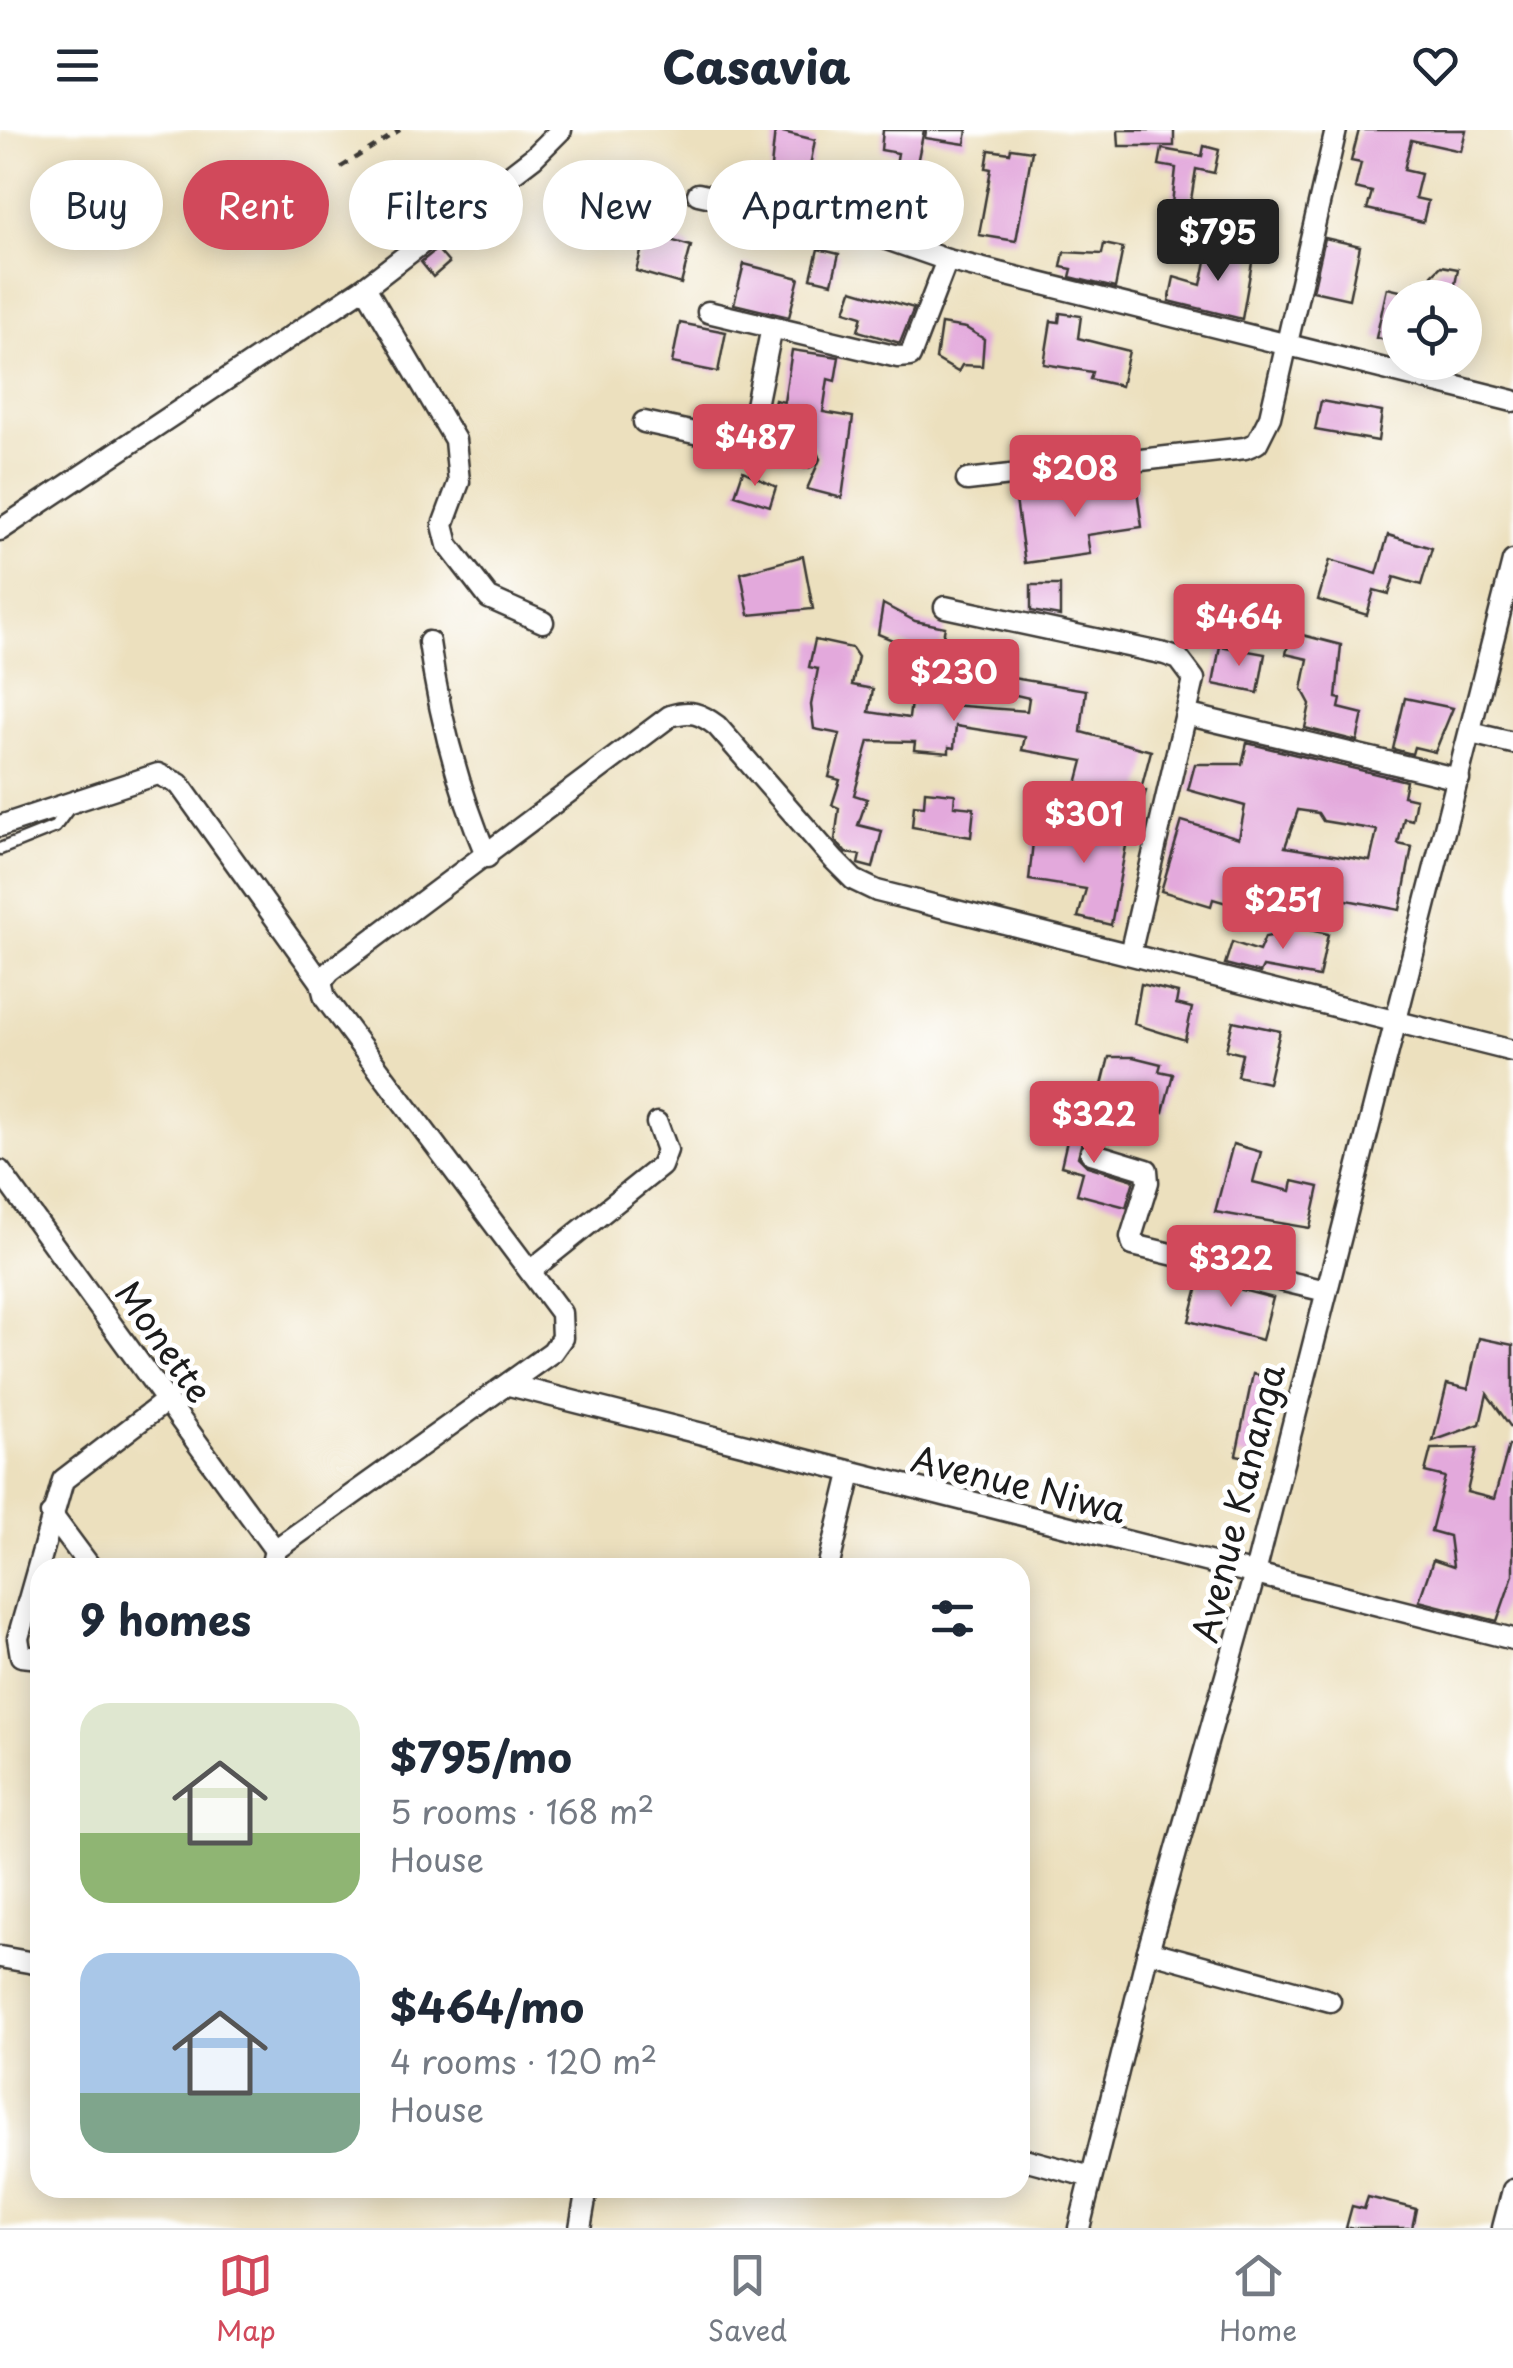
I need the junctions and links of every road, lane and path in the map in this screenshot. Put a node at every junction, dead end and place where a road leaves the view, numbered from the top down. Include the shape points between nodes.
1 (400, 130) edge
2 (561, 130) edge
3 (1336, 130) edge
4 (341, 168) dead end
5 (698, 194) dead end
6 (947, 260) junction
7 (365, 287) junction
8 (708, 312) dead end
9 (772, 327) junction
10 (1285, 346) junction
11 (1513, 401) edge
12 (644, 422) dead end
13 (748, 444) junction
14 (806, 457) dead end
15 (968, 480) dead end
16 (0, 530) edge
17 (1513, 561) edge
18 (945, 607) dead end
19 (543, 622) dead end
20 (429, 642) dead end
21 (1189, 714) junction
22 (1472, 732) junction
23 (1513, 744) edge
24 (1460, 779) junction
25 (74, 800) junction
26 (0, 826) edge
27 (0, 848) edge
28 (487, 857) junction
29 (1130, 954) junction
30 (322, 982) junction
31 (1396, 1024) junction
32 (1513, 1052) edge
33 (657, 1123) dead end
34 (1092, 1153) dead end
35 (0, 1171) edge
36 (530, 1271) junction
37 (1326, 1291) junction
38 (509, 1385) junction
39 (166, 1401) junction
40 (852, 1474) junction
41 (51, 1514) junction
42 (39, 1558) edge
43 (84, 1558) edge
44 (272, 1558) edge
45 (274, 1558) edge
46 (831, 1558) edge
47 (1254, 1576) junction
48 (30, 1593) edge
49 (1513, 1639) edge
50 (30, 1657) edge
51 (1148, 1952) junction
52 (0, 1958) edge
53 (30, 1962) edge
54 (1330, 2001) dead end
55 (1030, 2160) edge
56 (1092, 2176) junction
57 (1513, 2190) edge
58 (585, 2198) edge
59 (580, 2228) edge
60 (1079, 2228) edge
61 (1503, 2228) edge

1 - 4 path
2 - 7 street
3 - 10 street
5 - 6 street via 855,228
6 - 9 street via 910,356
6 - 10 street
7 - 16 street
7 - 19 street via 455,440 460,482 442,525 448,545 489,598
8 - 9 street
9 - 13 street
10 - 11 street
10 - 15 street via 1270,416 1257,442 1245,448
12 - 13 street
13 - 14 street
17 - 22 street, Avenue Kananga
18 - 21 street via 1179,658 1194,680
20 - 28 street via 458,778
21 - 24 street
21 - 29 street
22 - 23 street
22 - 24 street, Avenue Kananga
24 - 31 street, Avenue Kananga
25 - 26 street
25 - 27 lane via 55,827
25 - 30 street via 169,776
28 - 29 street via 670,716 687,711 716,726 854,880
28 - 30 street
29 - 31 street
30 - 36 street via 326,998
31 - 32 street
31 - 37 street, Avenue Kananga
33 - 36 street via 666,1150 661,1166
34 - 37 street via 1147,1170 1133,1245
35 - 39 street, Monette
36 - 38 street via 560,1313 562,1338
37 - 47 street, Avenue Kananga
38 - 40 street, Avenue Niwa
38 - 45 street
39 - 41 street via 71,1472
39 - 44 street, Monette
40 - 46 street
40 - 47 street, Avenue Niwa
41 - 42 street
41 - 43 street
47 - 49 street, Avenue Niwa
47 - 51 street, Avenue Kananga
48 - 50 street via 18,1638 21,1656
51 - 54 street
51 - 56 street, Avenue Kananga
52 - 53 street
55 - 56 street
56 - 60 street, Avenue Kananga
57 - 61 street
58 - 59 street

